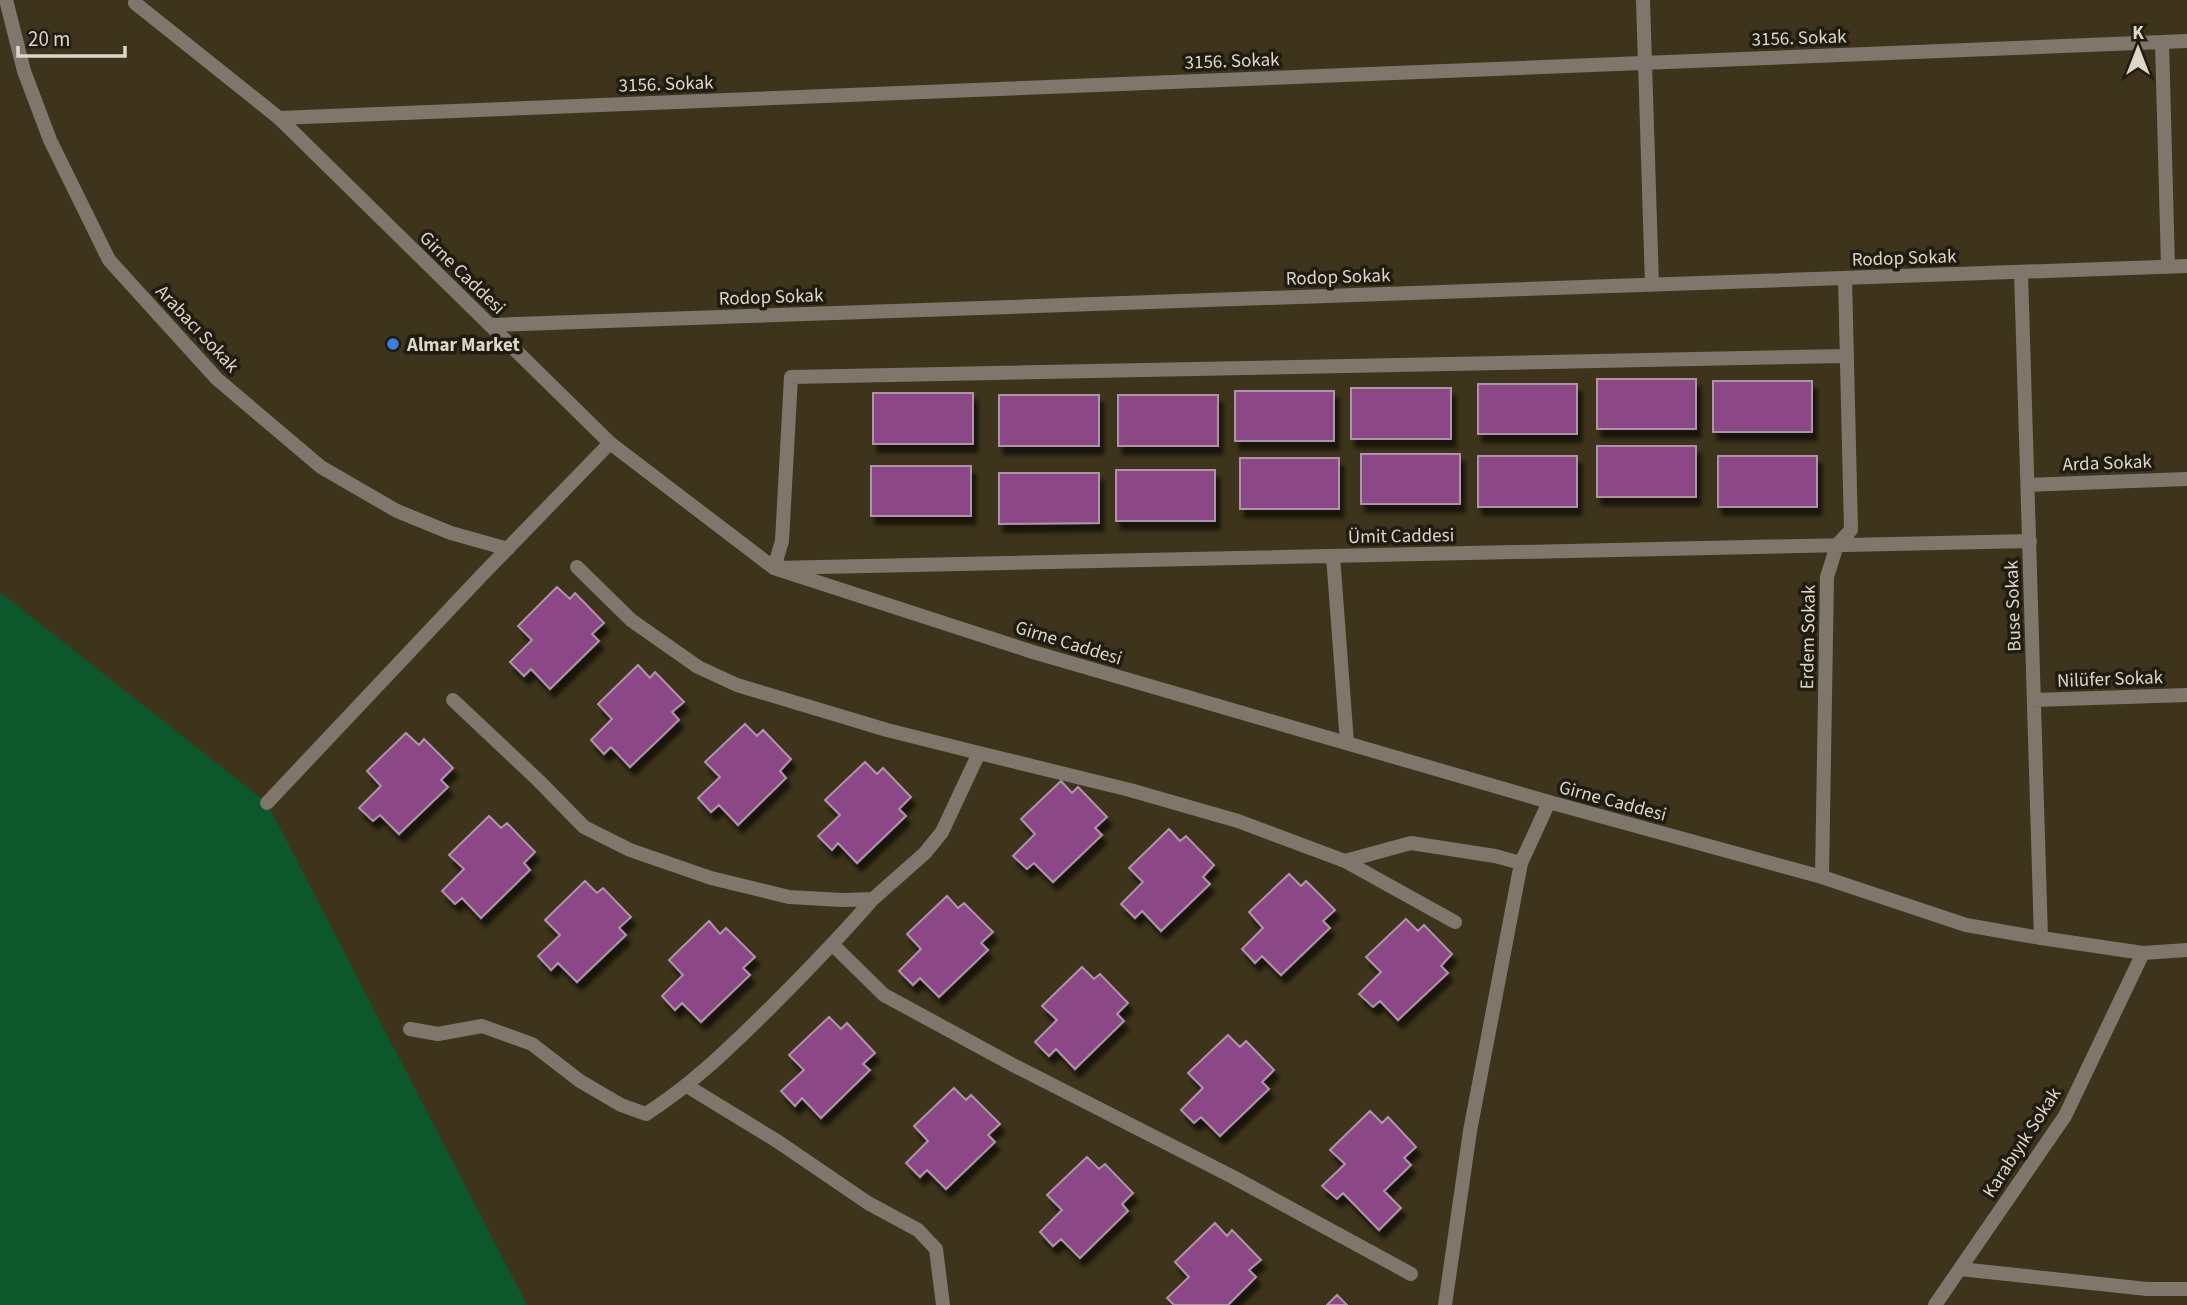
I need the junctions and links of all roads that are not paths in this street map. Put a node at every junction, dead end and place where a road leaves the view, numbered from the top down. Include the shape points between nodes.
1 (6, 0) edge
2 (1643, 0) edge
3 (137, 1) edge
4 (2162, 41) junction
5 (2187, 41) edge
6 (1644, 63) junction
7 (279, 118) junction
8 (2187, 266) edge
9 (2168, 267) junction
10 (2021, 272) junction
11 (1845, 278) junction
12 (1652, 285) junction
13 (490, 325) junction
14 (1847, 356) junction
15 (610, 443) junction
16 (2187, 479) edge
17 (2028, 485) junction
18 (2030, 541) junction
19 (1837, 545) junction
20 (508, 550) junction
21 (1333, 556) junction
22 (577, 567) dead end
23 (774, 568) junction
24 (2187, 695) edge
25 (2034, 700) junction
26 (453, 701) dead end
27 (1347, 743) junction
28 (979, 753) junction
29 (1549, 802) junction
30 (267, 803) dead end
31 (1345, 861) junction
32 (1521, 863) junction
33 (1822, 877) junction
34 (873, 899) junction
35 (1455, 922) dead end
36 (2041, 938) junction
37 (834, 945) junction
38 (2187, 950) edge
39 (2143, 953) junction
40 (410, 1029) dead end
41 (687, 1086) junction
42 (1960, 1269) junction
43 (1411, 1274) dead end
44 (2187, 1289) edge
45 (943, 1305) edge
46 (1445, 1305) edge
47 (1936, 1305) edge

1 - 20 street, Arabacı Sokak via 24,71 50,140 109,260 217,379 321,467 397,511
2 - 6 street
3 - 7 street, Girne Caddesi
4 - 5 street, 3156. Sokak
4 - 6 street, 3156. Sokak
4 - 9 street
6 - 7 street, 3156. Sokak
6 - 12 street
7 - 13 street, Girne Caddesi
8 - 9 street, Rodop Sokak
9 - 10 street, Rodop Sokak
10 - 11 street, Rodop Sokak
10 - 17 street, Buse Sokak
11 - 12 street, Rodop Sokak
11 - 14 street, Erdem Sokak
12 - 13 street, Rodop Sokak
13 - 15 street, Girne Caddesi
14 - 19 street, Erdem Sokak via 1851,530
14 - 23 street via 791,377 782,541
15 - 20 street
15 - 23 street, Girne Caddesi
16 - 17 street, Arda Sokak
17 - 18 street, Buse Sokak
18 - 19 street, Ümit Caddesi
18 - 25 street, Buse Sokak
19 - 21 street, Ümit Caddesi
19 - 33 street, Erdem Sokak via 1827,577
20 - 30 street
21 - 23 street, Ümit Caddesi
21 - 27 street
22 - 28 street via 631,620 698,667 750,689
23 - 27 street, Girne Caddesi via 1033,652
24 - 25 street, Nilüfer Sokak
25 - 36 street, Buse Sokak
26 - 34 street via 584,827 630,850 711,878 789,897
27 - 29 street, Girne Caddesi
28 - 31 street via 1238,821
28 - 34 street via 942,832
29 - 32 street
29 - 33 street, Girne Caddesi
31 - 32 street via 1411,843
31 - 35 street
32 - 46 street via 1470,1131
33 - 36 street, Girne Caddesi via 1966,925
34 - 37 street
36 - 39 street, Girne Caddesi
37 - 41 street
37 - 43 street via 884,995
38 - 39 street, Girne Caddesi
39 - 42 street, Karabıyık Sokak via 2065,1116
40 - 41 street via 438,1034 482,1026 532,1044 580,1081 646,1114
41 - 45 street via 868,1203 918,1230 936,1249
42 - 44 street via 2147,1289
42 - 47 street, Karabıyık Sokak

